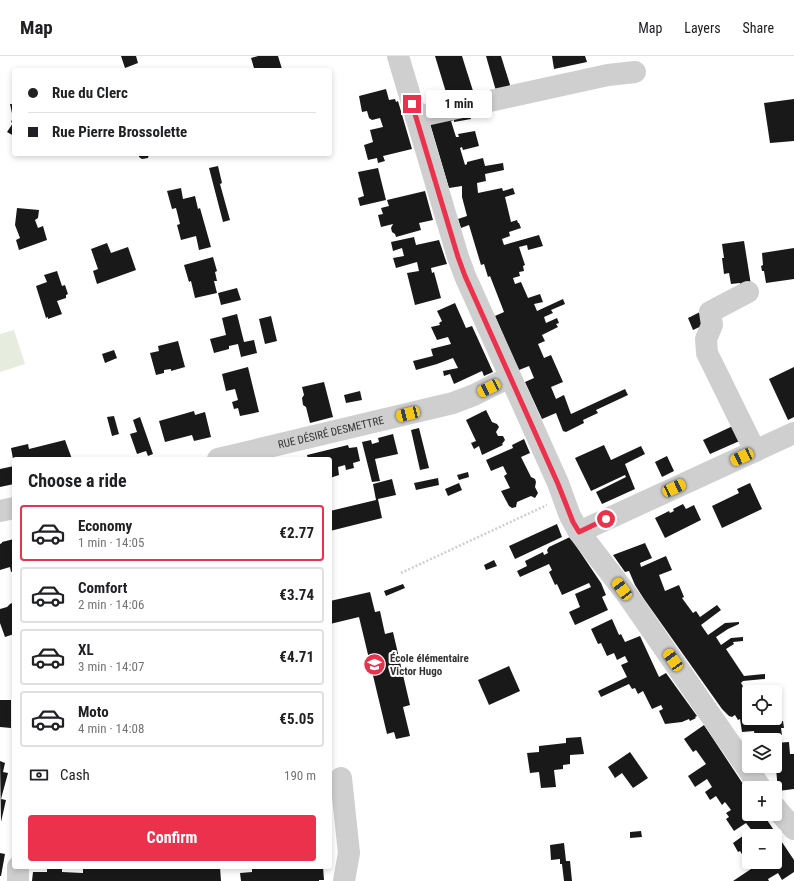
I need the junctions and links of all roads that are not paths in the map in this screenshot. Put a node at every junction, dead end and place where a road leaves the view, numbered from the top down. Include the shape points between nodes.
1 (398, 56) edge
2 (635, 72) dead end
3 (416, 116) junction
4 (748, 292) dead end
5 (510, 377) junction
6 (794, 433) edge
7 (755, 451) junction
8 (226, 457) edge
9 (12, 508) edge
10 (0, 511) edge
11 (579, 532) junction
12 (341, 778) dead end
13 (756, 781) edge
14 (782, 815) edge
15 (794, 829) edge
16 (18, 869) edge
17 (18, 881) edge
18 (344, 881) edge

1 - 3 street
2 - 3 street via 608,75
3 - 5 street via 458,257
4 - 7 street via 710,312 712,325 706,339 708,353
5 - 8 street, RUE DÉSIRÉ DESMETTRE via 453,403
5 - 11 street
6 - 7 street
7 - 11 street
9 - 10 street
11 - 13 street via 628,596
12 - 18 street via 349,853
14 - 15 street
16 - 17 street

